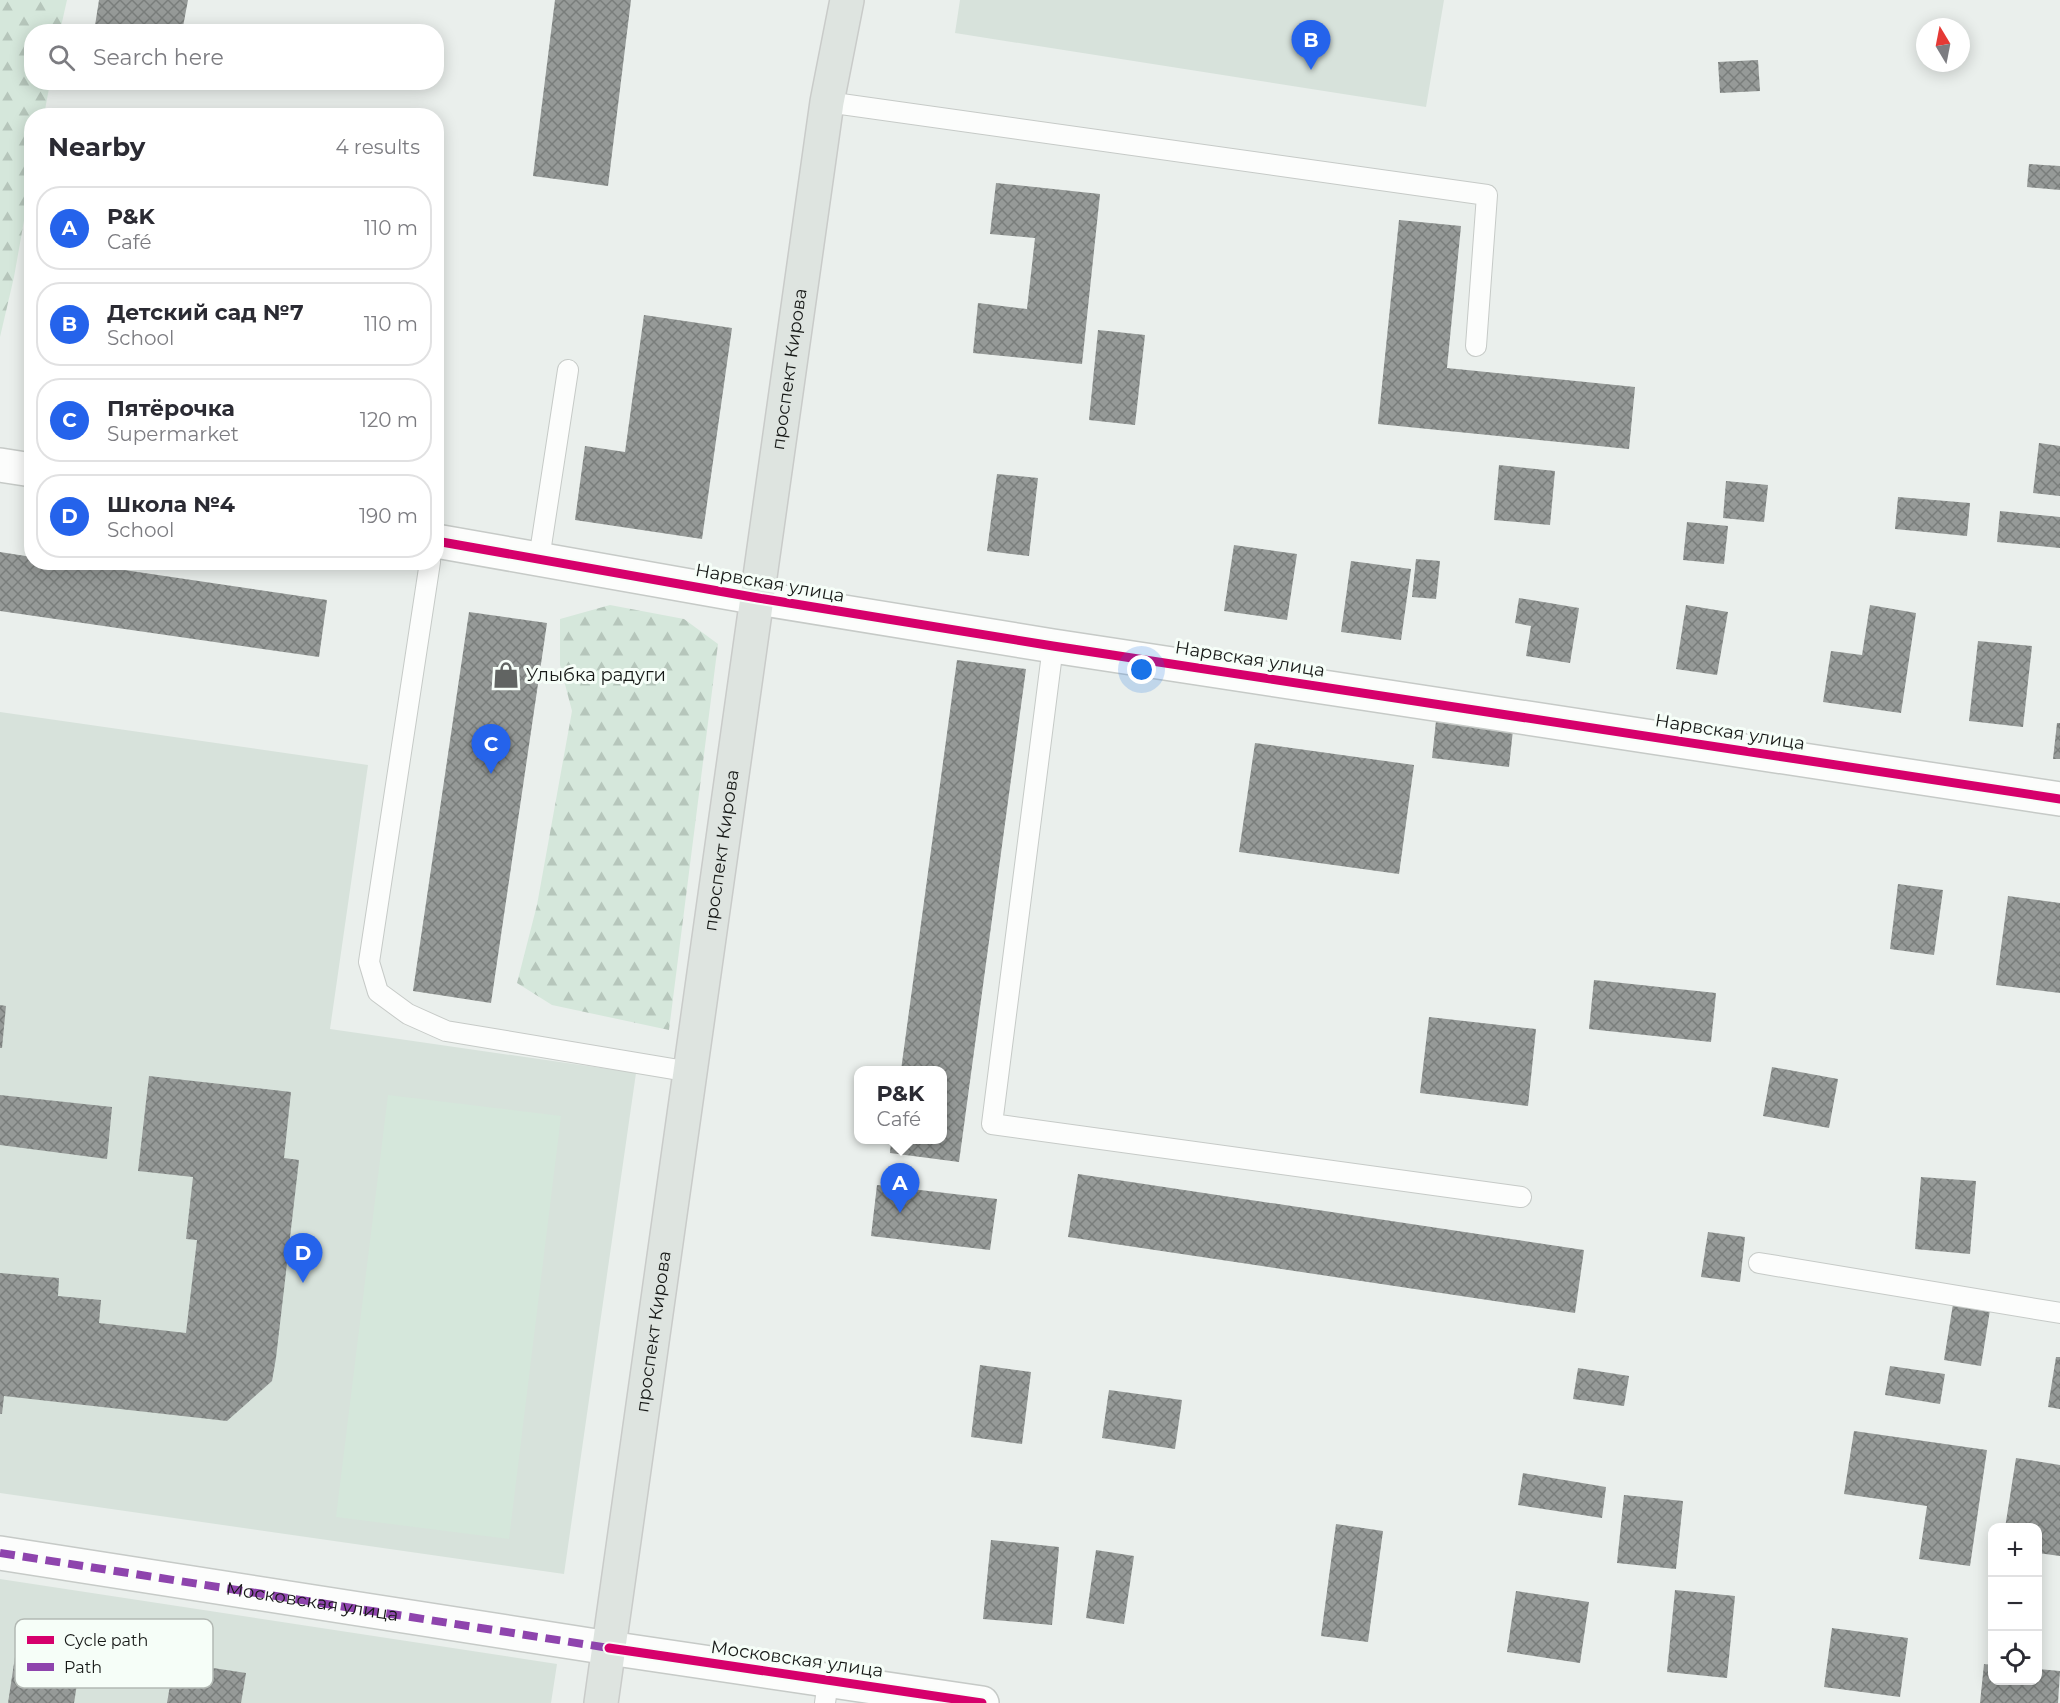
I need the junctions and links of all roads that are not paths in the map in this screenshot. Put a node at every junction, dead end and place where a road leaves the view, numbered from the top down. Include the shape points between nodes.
1 (847, 0) edge
2 (828, 102) junction
3 (1476, 346) dead end
4 (568, 370) dead end
5 (0, 465) edge
6 (24, 469) edge
7 (444, 542) edge
8 (539, 559) junction
9 (429, 570) edge
10 (758, 598) junction
11 (1053, 646) junction
12 (2060, 799) edge
13 (691, 1072) junction
14 (1521, 1197) dead end
15 (1759, 1263) dead end
16 (2060, 1313) edge
17 (0, 1553) edge
18 (609, 1648) junction
19 (827, 1692) edge
20 (600, 1703) edge
21 (982, 1703) edge

1 - 2 main road, проспект Кирова
2 - 3 lane via 1487,195
2 - 10 main road, проспект Кирова
4 - 8 lane
5 - 6 street
7 - 8 street, Нарвская улица
8 - 10 street, Нарвская улица
9 - 13 lane via 369,962 378,992 408,1014 446,1031
10 - 11 street, Нарвская улица
10 - 13 main road, проспект Кирова
11 - 12 street, Нарвская улица
11 - 14 lane via 992,1124
13 - 18 main road, проспект Кирова
15 - 16 lane
17 - 18 street, Московская улица
18 - 19 street, Московская улица
18 - 20 main road, проспект Кирова
19 - 21 street, Московская улица

